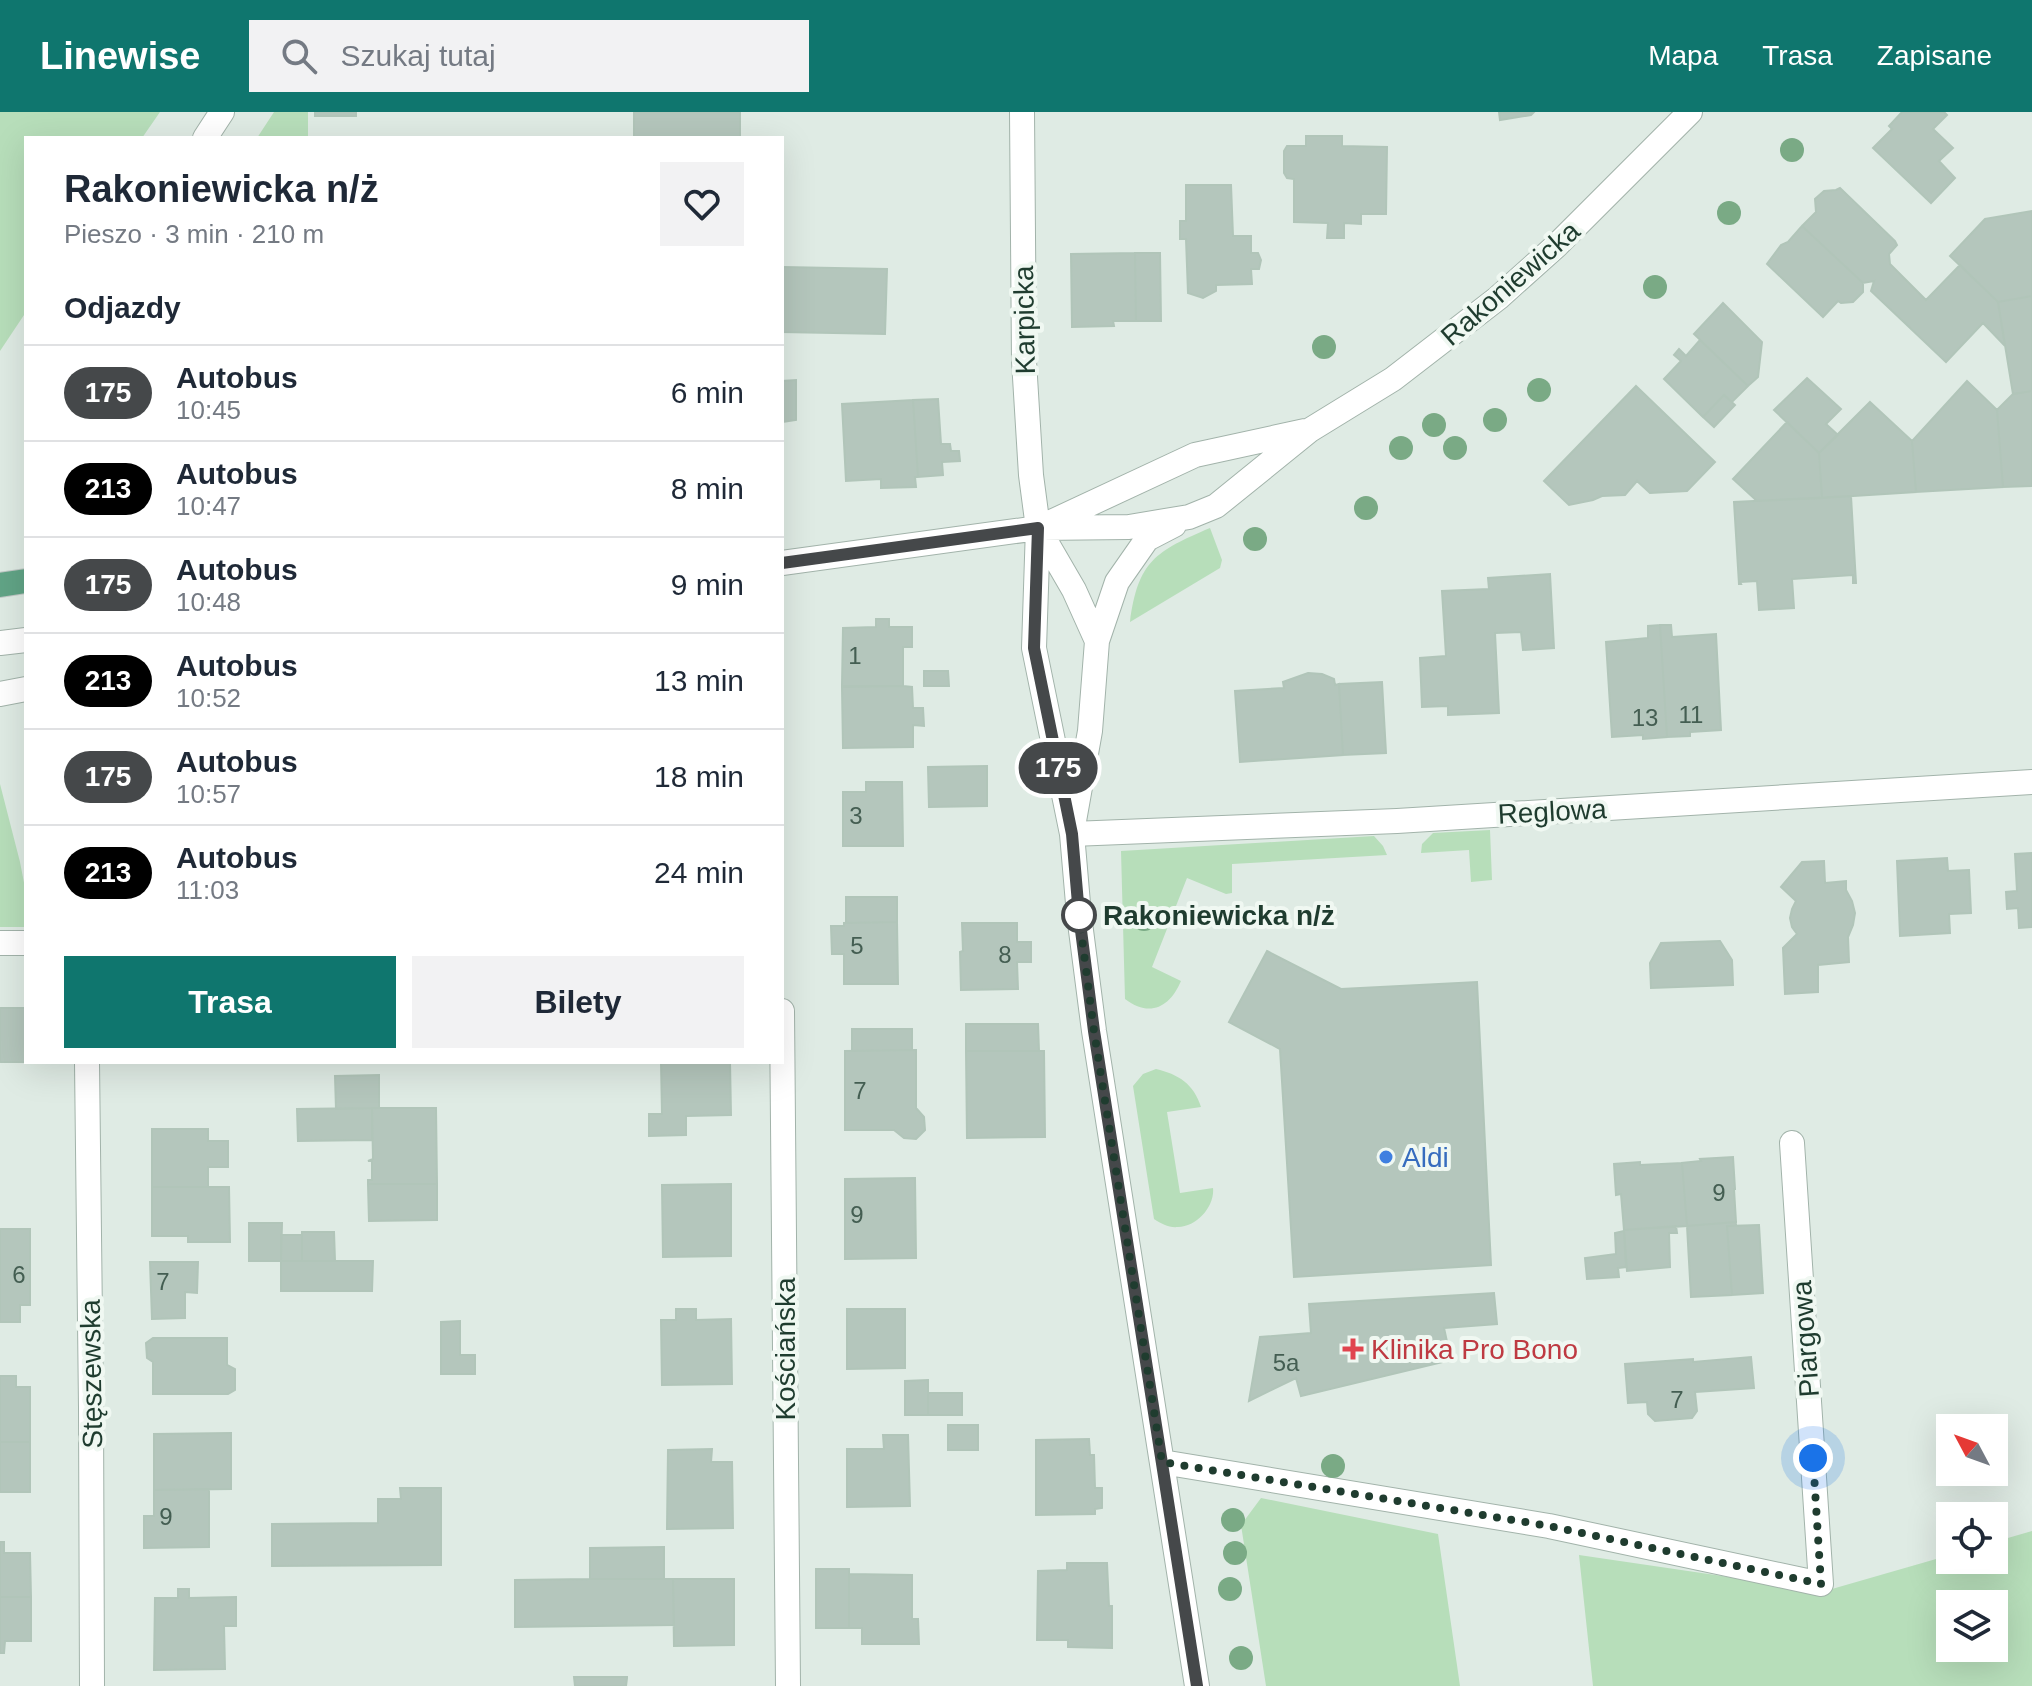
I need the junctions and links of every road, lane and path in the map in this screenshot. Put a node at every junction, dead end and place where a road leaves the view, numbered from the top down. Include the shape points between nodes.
1 (222, 112) edge
2 (1022, 112) edge
3 (1690, 112) edge
4 (206, 136) edge
5 (1310, 430) junction
6 (1189, 517) junction
7 (1038, 528) junction
8 (784, 563) edge
9 (24, 581) edge
10 (0, 585) edge
11 (24, 640) edge
12 (1097, 641) junction
13 (0, 643) edge
14 (24, 689) edge
15 (0, 694) edge
16 (2032, 782) edge
17 (1072, 834) junction
18 (0, 943) edge
19 (24, 943) edge
20 (87, 1064) edge
21 (782, 1064) edge
22 (1792, 1143) dead end
23 (1162, 1462) junction
24 (92, 1686) edge
25 (788, 1686) edge
26 (1197, 1686) edge

1 - 4 street
2 - 7 street, Karpicka via 1024,361
3 - 5 street, Rakoniewicka via 1498,298 1393,379
5 - 6 street, Rakoniewicka via 1216,506
5 - 7 street, Rakoniewicka via 1195,455
6 - 7 street, Rakoniewicka via 1129,527
6 - 12 street via 1147,539 1117,582
7 - 8 street, Rakoniewicka
7 - 12 street
7 - 17 street via 1034,648
9 - 10 main road
11 - 13 street
12 - 17 street via 1090,731
14 - 15 street
16 - 17 street, Reglowa via 1397,821
17 - 23 street via 1094,1031
18 - 19 street
20 - 24 street, Stęszewska
21 - 25 street, Kościańska
22 - 23 street, Piargowa via 1821,1584 1549,1526
23 - 26 street

